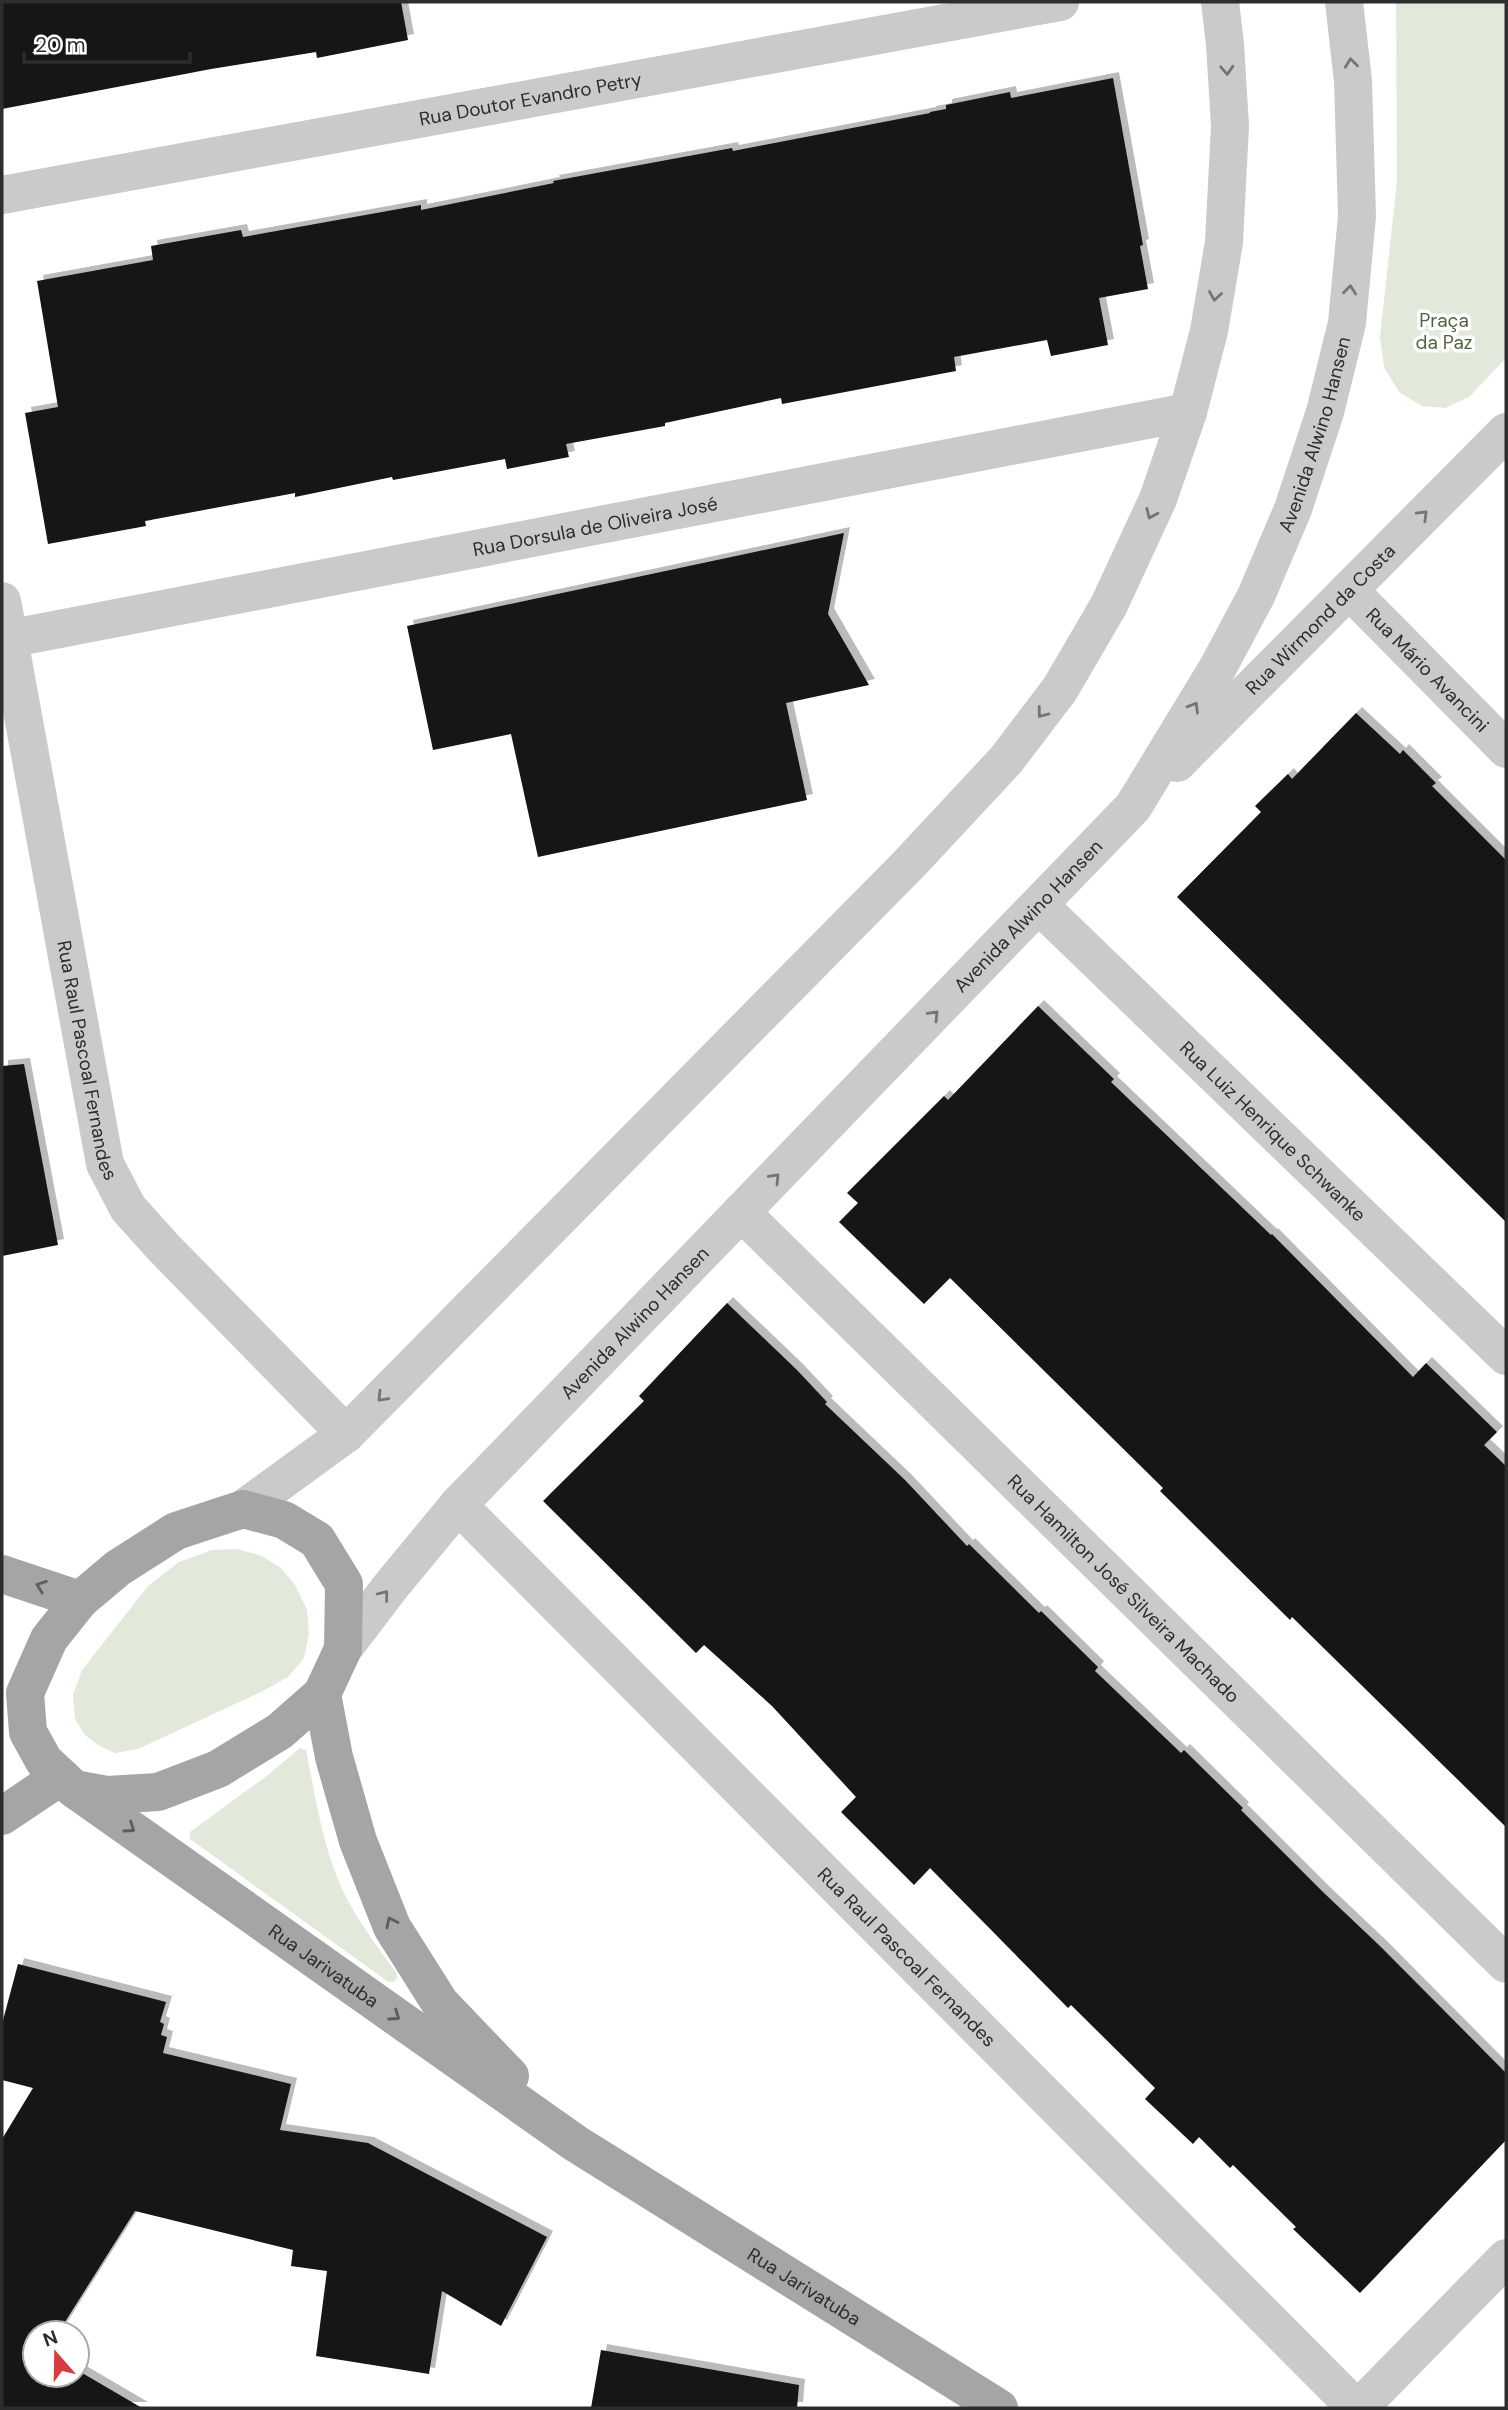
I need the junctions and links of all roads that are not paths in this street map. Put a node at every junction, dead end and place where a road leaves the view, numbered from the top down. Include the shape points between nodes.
1 (1060, 2) edge
2 (1220, 2) edge
3 (1344, 2) edge
4 (2, 195) edge
5 (1188, 412) junction
6 (1506, 432) edge
7 (1349, 590) junction
8 (2, 601) edge
9 (5, 640) edge
10 (1506, 749) edge
11 (1133, 807) junction
12 (1040, 906) junction
13 (741, 1213) junction
14 (1506, 1356) edge
15 (346, 1434) junction
16 (458, 1505) junction
17 (243, 1509) junction
18 (2, 1574) edge
19 (80, 1600) junction
20 (49, 1639) junction
21 (343, 1649) junction
22 (2, 1692) edge
23 (322, 1694) junction
24 (15, 1720) edge
25 (67, 1783) junction
26 (2, 1816) edge
27 (1506, 1964) edge
28 (575, 2143) junction
29 (1506, 2258) edge
30 (999, 2408) edge
31 (1357, 2408) edge

1 - 4 street, Rua Doutor Evandro Petry
2 -> 5 street via 1230,126 1224,242 1209,331
11 -> 3 street, Avenida Alwino Hansen via 1256,596 1293,509 1325,412 1347,323 1357,216 1353,81
5 - 9 street, Rua Dorsula de Oliveira José
5 -> 15 street via 1157,499 1110,605 1060,689 1006,760
7 -> 6 street, Rua Wirmond da Costa
7 - 10 street, Rua Mário Avancini
7 - 11 street, Rua Wirmond da Costa
8 - 9 street, Rua Raul Pascoal Fernandes
9 - 15 street, Rua Raul Pascoal Fernandes via 105,1164 128,1208
11 - 12 street, Avenida Alwino Hansen
13 -> 12 street, Avenida Alwino Hansen
12 - 14 street, Rua Luiz Henrique Schwanke
13 - 16 street, Avenida Alwino Hansen
13 - 27 street, Rua Hamilton José Silveira Machado
15 - 17 street
21 -> 16 street, Avenida Alwino Hansen
16 - 31 street, Rua Raul Pascoal Fernandes
17 - 19 main road via 176,1531 118,1568
17 - 21 main road via 284,1520 317,1540 344,1584
19 -> 18 main road
19 - 20 main road
20 - 22 main road
20 - 24 main road
21 - 23 main road
23 - 25 main road via 280,1731 218,1769 158,1792 107,1795
28 -> 23 main road, Rua Jarivatuba via 440,2003 392,1927 358,1841
24 - 25 main road, Rua Jarivatuba via 44,1761
25 - 26 main road
25 -> 28 main road, Rua Jarivatuba
28 - 30 main road, Rua Jarivatuba
29 - 31 street

